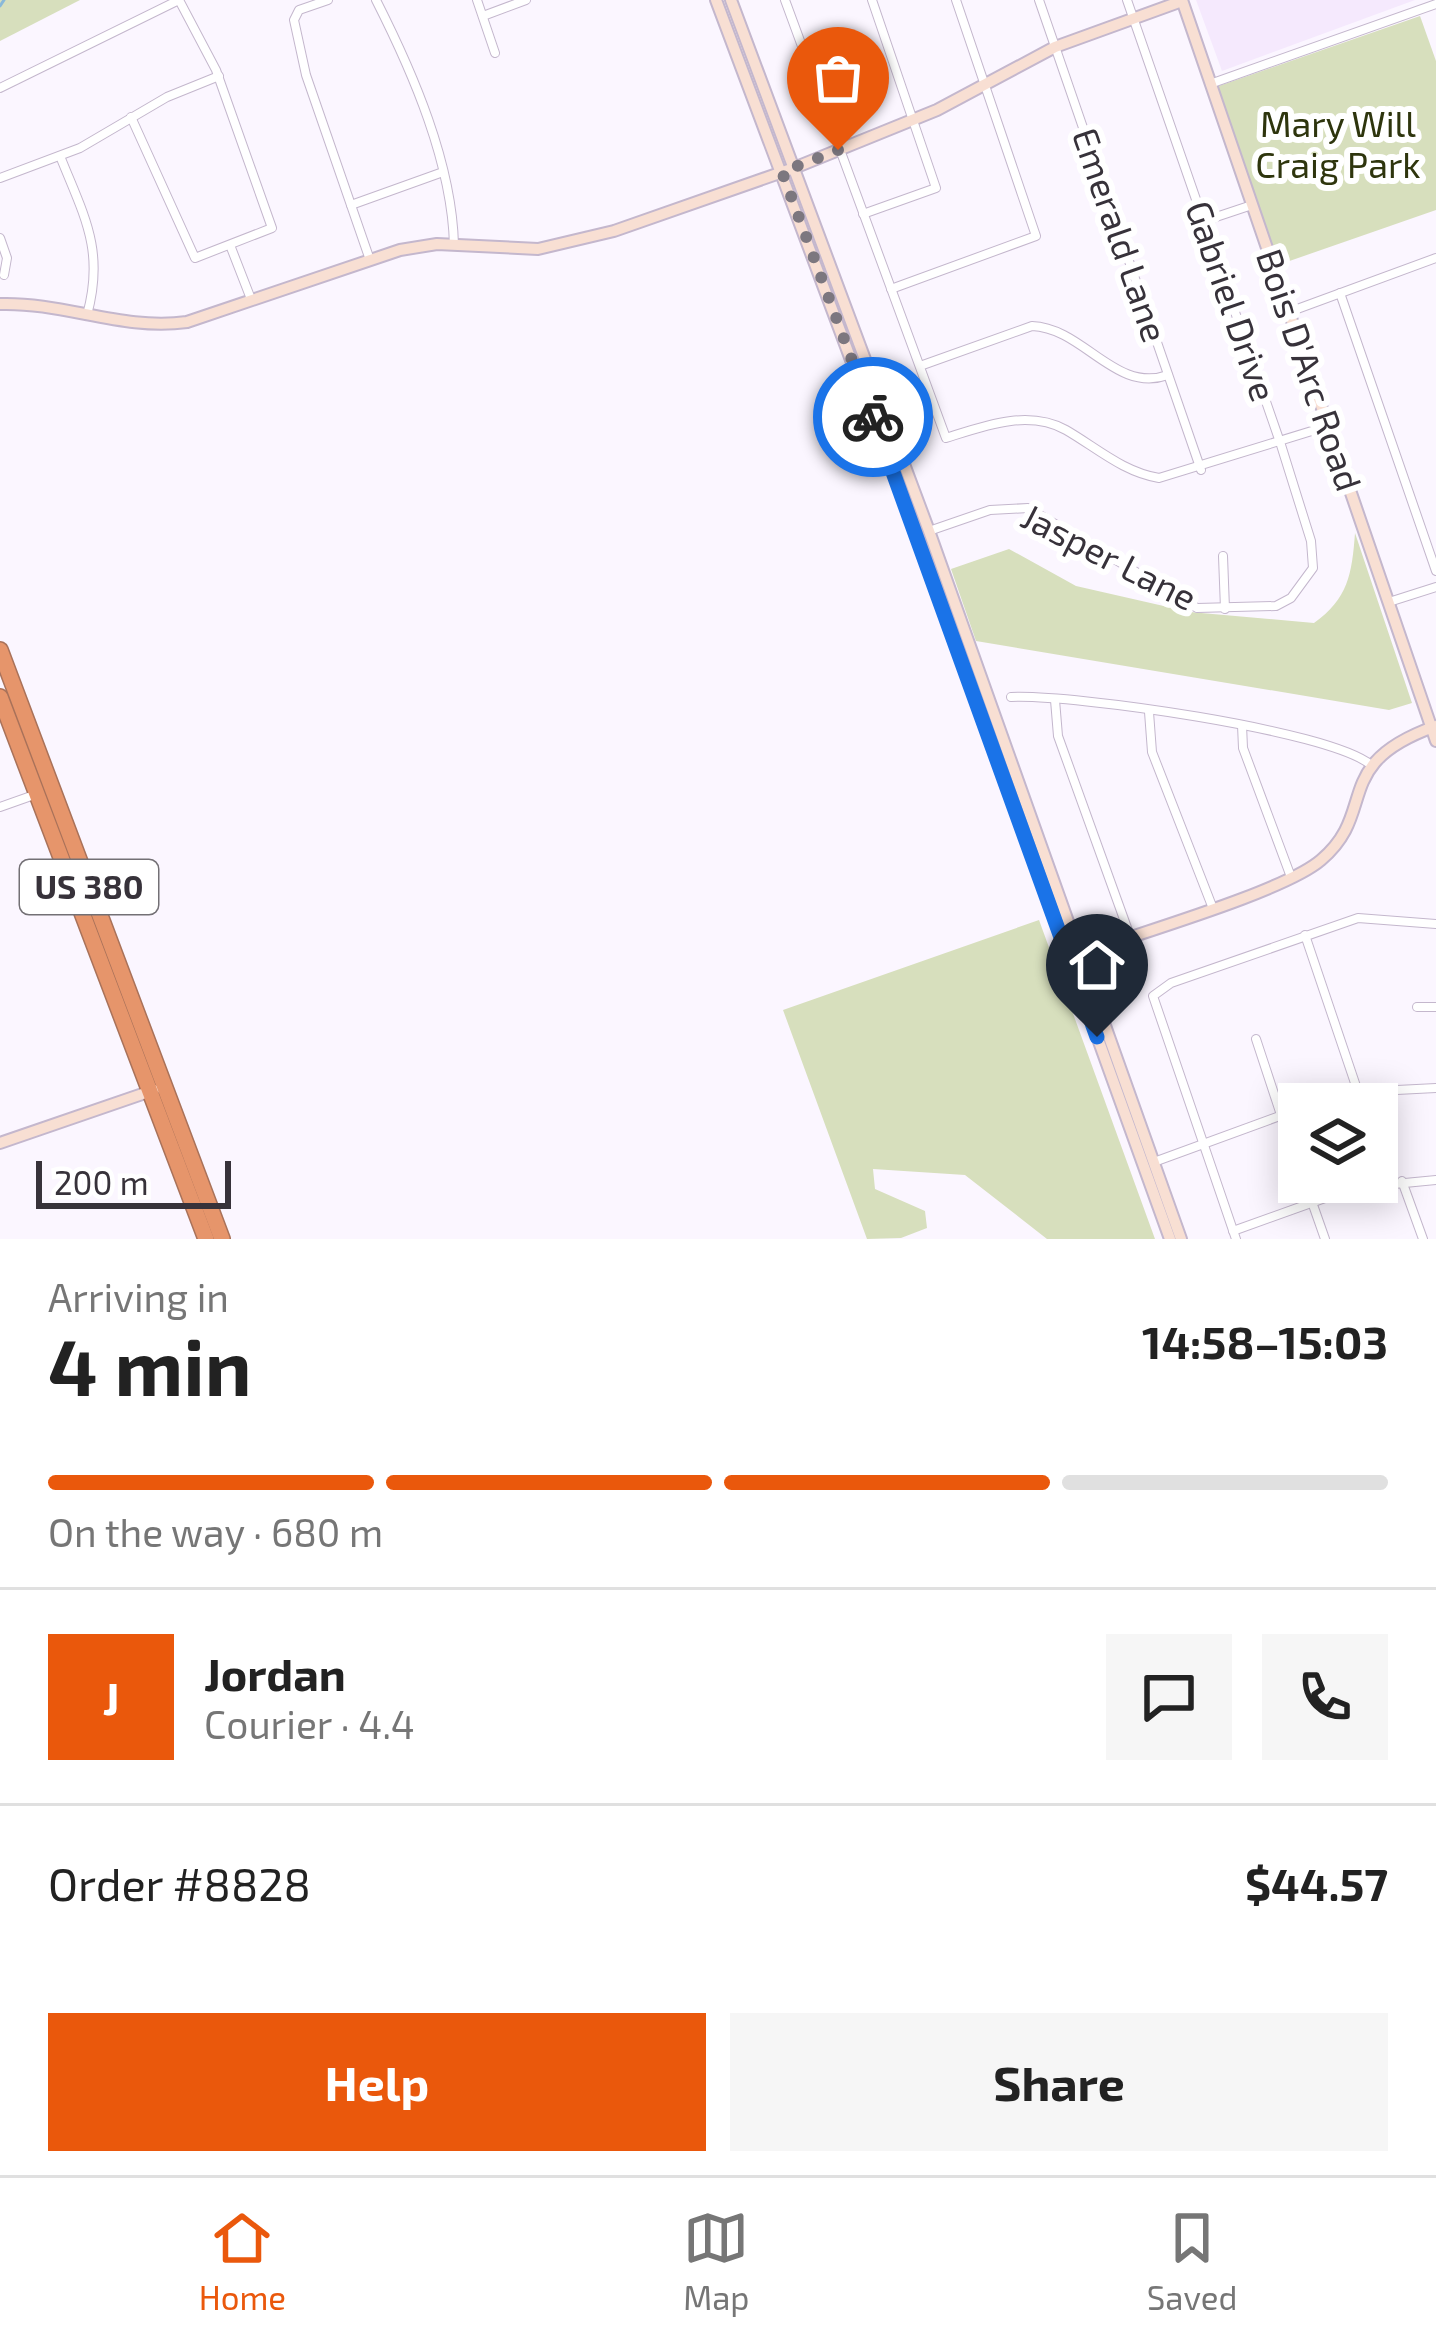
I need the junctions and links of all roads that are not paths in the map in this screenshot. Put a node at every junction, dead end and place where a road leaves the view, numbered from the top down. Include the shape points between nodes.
1 (179, 0) edge
2 (328, 0) edge
3 (376, 0) edge
4 (477, 0) edge
5 (526, 0) edge
6 (716, 0) edge
7 (730, 0) edge
8 (785, 0) edge
9 (872, 0) edge
10 (956, 0) edge
11 (1039, 0) edge
12 (1127, 0) edge
13 (1182, 1) edge
14 (1436, 4) edge
15 (482, 16) junction
16 (1134, 20) junction
17 (1055, 47) junction
18 (495, 53) dead end
19 (219, 76) junction
20 (985, 83) junction
21 (1210, 85) junction
22 (0, 88) edge
23 (131, 117) junction
24 (913, 119) junction
25 (838, 150) junction
26 (60, 156) junction
27 (788, 170) junction
28 (443, 172) junction
29 (0, 178) edge
30 (351, 205) junction
31 (1252, 206) junction
32 (863, 214) junction
33 (1204, 221) junction
34 (0, 238) edge
35 (230, 245) junction
36 (454, 245) junction
37 (1436, 259) edge
38 (370, 260) junction
39 (4, 275) dead end
40 (891, 290) junction
41 (1340, 293) junction
42 (251, 299) junction
43 (0, 304) edge
44 (1288, 312) junction
45 (87, 314) junction
46 (920, 366) junction
47 (1168, 375) junction
48 (1328, 426) junction
49 (1281, 445) junction
50 (1201, 470) junction
51 (923, 534) junction
52 (1223, 556) dead end
53 (1436, 571) edge
54 (1436, 586) edge
55 (1292, 598) joint
56 (1389, 602) junction
57 (1225, 609) junction
58 (0, 650) edge
59 (0, 697) edge
60 (1011, 697) dead end
61 (1055, 700) junction
62 (1149, 712) junction
63 (1242, 725) junction
64 (1435, 732) edge
65 (1371, 765) junction
66 (45, 791) junction
67 (0, 807) edge
68 (1291, 877) junction
69 (1212, 906) junction
70 (1436, 924) edge
71 (1305, 935) junction
72 (1130, 936) junction
73 (1074, 956) junction
74 (1417, 1007) dead end
75 (1436, 1007) edge
76 (1256, 1039) dead end
77 (1355, 1083) edge
78 (1436, 1088) edge
79 (156, 1089) junction
80 (1398, 1090) edge
81 (1278, 1106) edge
82 (1278, 1116) edge
83 (0, 1143) edge
84 (1204, 1144) junction
85 (1148, 1164) junction
86 (1436, 1180) edge
87 (1402, 1181) junction
88 (1398, 1182) edge
89 (1310, 1203) edge
90 (1312, 1203) edge
91 (1234, 1235) edge
92 (206, 1239) edge
93 (222, 1239) edge
94 (1170, 1239) edge
95 (1181, 1239) edge
96 (1325, 1239) edge
97 (1423, 1239) edge

1 - 19 street
1 - 22 street
2 - 30 street via 295,14 306,75
3 - 28 street
4 - 15 street
5 - 15 street
6 - 27 street
7 - 27 street
8 - 25 street
9 - 24 street
10 - 20 street
11 - 17 street, Emerald Lane
12 - 16 street, Gabriel Drive
13 - 16 street
13 - 21 street, Bois D'Arc Road
14 - 21 street
15 - 18 street
16 - 17 street
16 - 33 street, Gabriel Drive
17 - 20 street
17 - 47 street, Emerald Lane
19 - 23 street
19 - 35 street via 272,228
20 - 24 street
20 - 40 street via 1036,236
21 - 31 street, Bois D'Arc Road
23 - 26 street
23 - 35 street via 195,258
24 - 25 street
24 - 32 street via 936,188
25 - 27 street
25 - 32 street
26 - 29 street
26 - 45 street via 94,244 97,279
27 - 36 street via 565,244
27 - 51 street
28 - 30 street
28 - 36 street
30 - 38 street
31 - 33 street
31 - 44 street, Bois D'Arc Road
32 - 40 street
33 - 49 street, Gabriel Drive
34 - 39 street
35 - 42 street
36 - 38 street
37 - 41 street
38 - 42 street
40 - 46 street
41 - 44 street
41 - 53 street
42 - 45 street via 151,327
43 - 45 street
44 - 48 street, Bois D'Arc Road
46 - 47 street via 1048,326 1129,377
46 - 50 street via 946,438 1003,421 1042,422 1141,475
47 - 50 street, Emerald Lane
48 - 49 street
48 - 56 street, Bois D'Arc Road
49 - 50 street
49 - 55 street, Gabriel Drive via 1313,568
51 - 57 street, Jasper Lane via 1010,505 1028,508 1176,598
51 - 73 street
52 - 57 street
54 - 56 street
55 - 57 street, Jasper Lane via 1258,610
56 - 64 street, Bois D'Arc Road
58 - 66 highway, US 380
59 - 66 highway, US 380
60 - 61 street
61 - 62 street
61 - 72 street via 1058,736
62 - 63 street
62 - 69 street via 1152,752
63 - 65 street via 1329,742
63 - 68 street via 1243,748
64 - 65 street via 1398,741
65 - 68 street via 1332,848
66 - 67 street
66 - 79 highway, US 380
68 - 69 street
69 - 72 street
70 - 71 street via 1358,918
71 - 77 street
71 - 84 street via 1155,994
72 - 73 street
73 - 85 street
74 - 75 street
76 - 81 street
78 - 80 street
79 - 83 street
79 - 92 highway, US 380
79 - 93 highway, US 380
82 - 84 street
84 - 85 street
84 - 91 street
85 - 94 street
85 - 95 street
86 - 87 street
87 - 88 street
87 - 97 street
89 - 91 street
90 - 96 street

